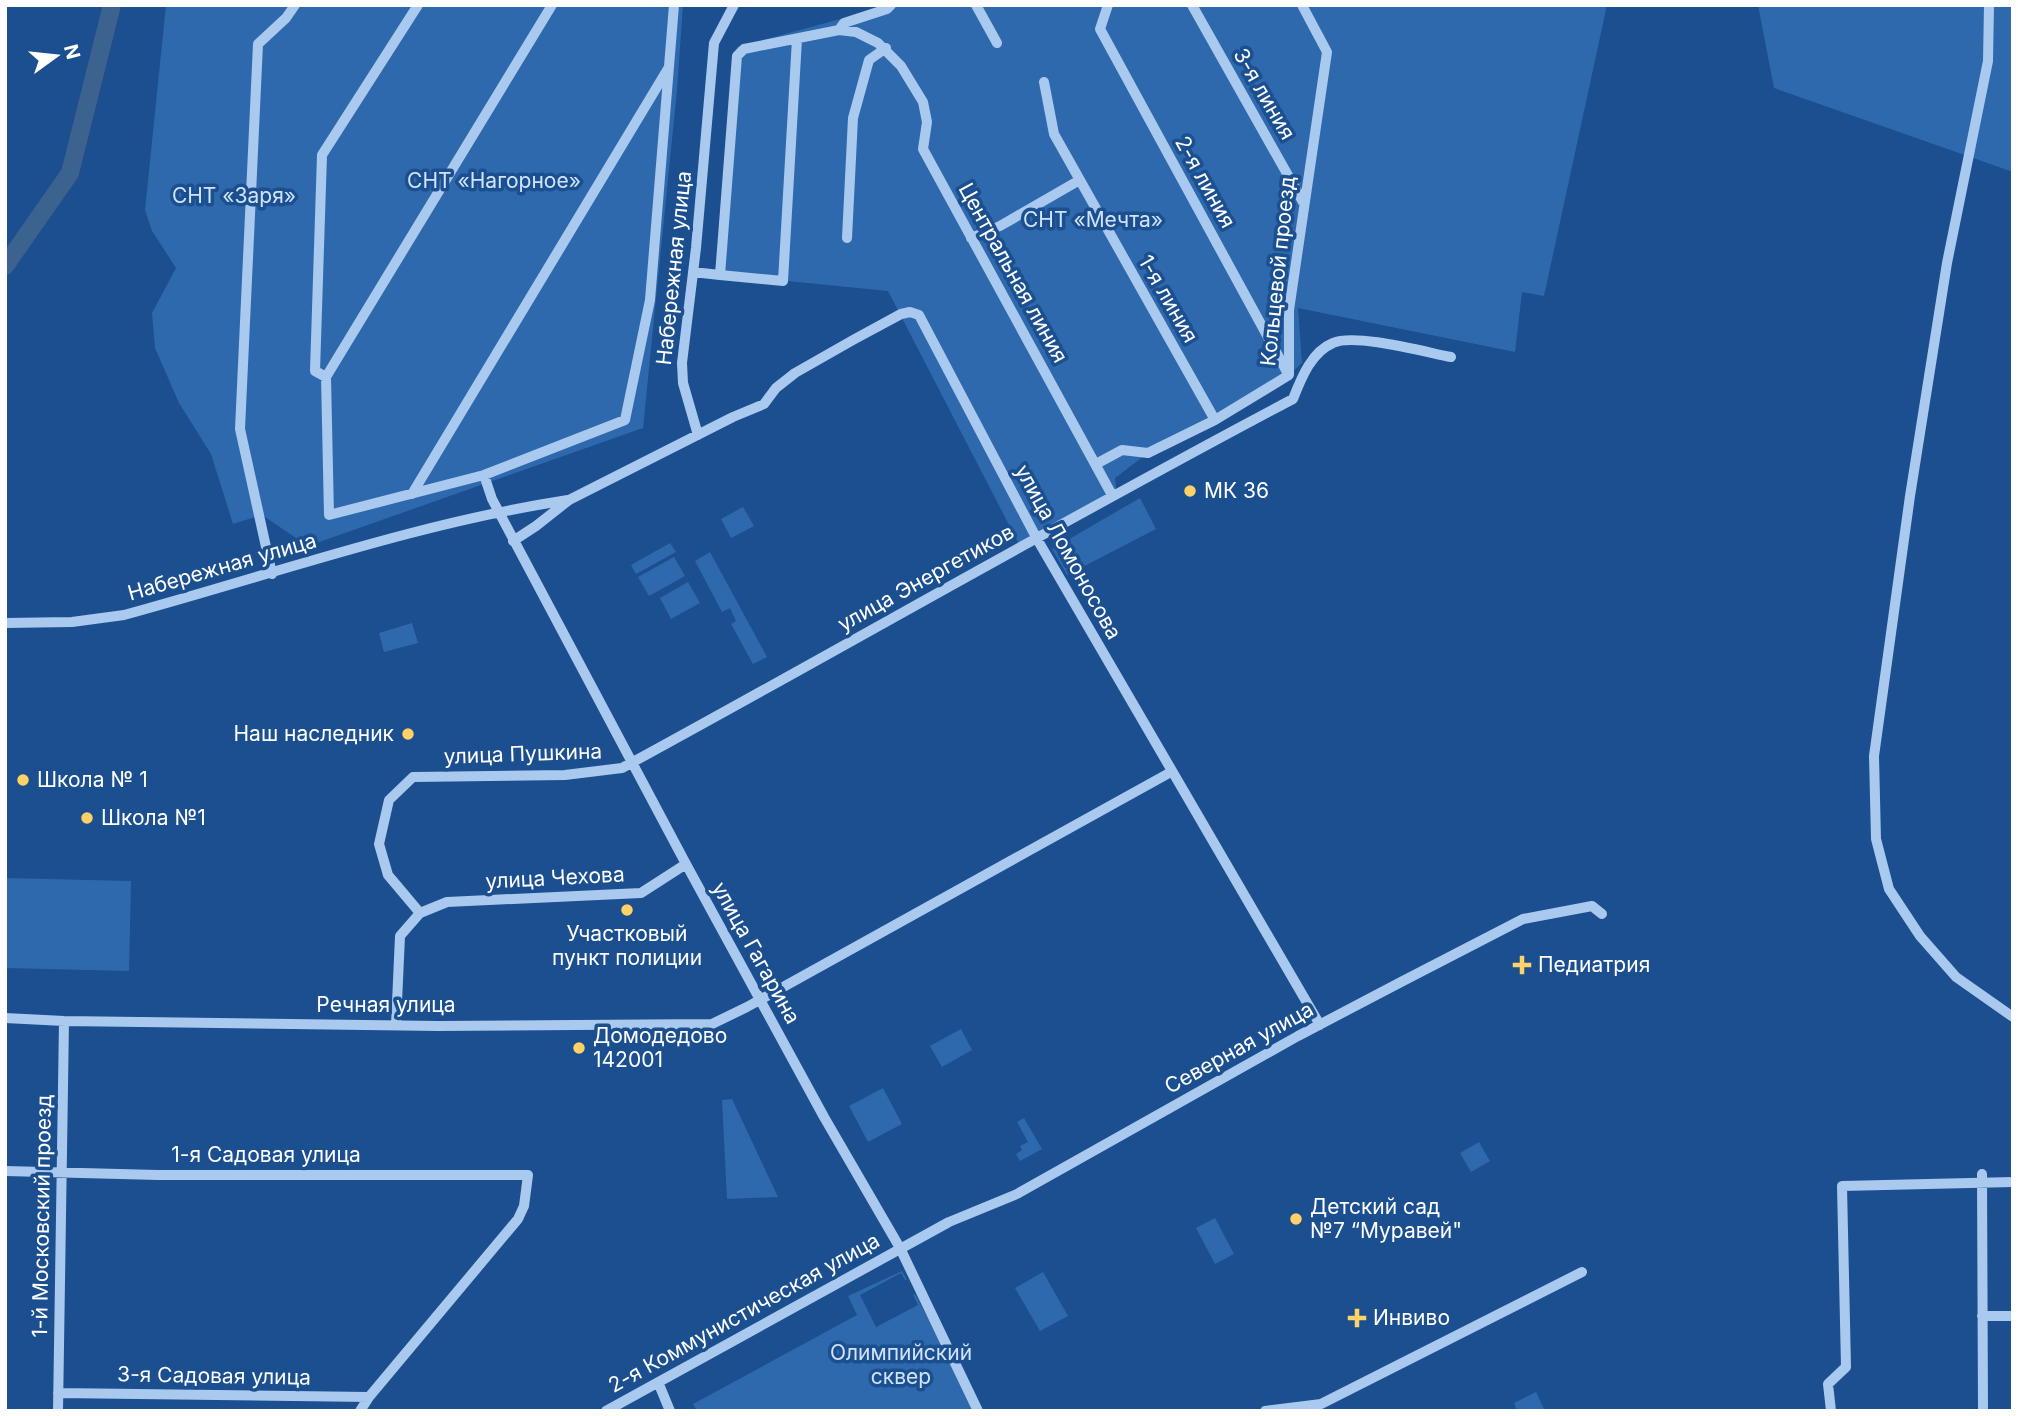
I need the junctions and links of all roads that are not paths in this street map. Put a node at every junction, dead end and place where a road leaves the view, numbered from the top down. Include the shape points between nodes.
1 (295, 5) edge
2 (418, 5) edge
3 (552, 5) edge
4 (674, 5) edge
5 (734, 5) edge
6 (891, 5) edge
7 (976, 5) edge
8 (1108, 5) edge
9 (1192, 5) edge
10 (1302, 5) edge
11 (1989, 5) edge
12 (839, 30) junction
13 (797, 38) junction
14 (997, 43) dead end
15 (886, 48) junction
16 (671, 64) junction
17 (1044, 82) dead end
18 (1078, 181) junction
19 (1303, 202) junction
20 (847, 238) dead end
21 (971, 238) junction
22 (693, 272) junction
23 (720, 275) junction
24 (1451, 357) dead end
25 (1289, 375) junction
26 (327, 377) junction
27 (1215, 420) junction
28 (698, 435) junction
29 (1096, 464) junction
30 (484, 475) junction
31 (412, 494) junction
32 (1112, 495) junction
33 (569, 500) junction
34 (528, 507) junction
35 (500, 514) junction
36 (536, 526) junction
37 (1037, 539) junction
38 (513, 541) junction
39 (272, 573) junction
40 (5, 623) edge
41 (632, 763) junction
42 (1171, 772) junction
43 (686, 864) junction
44 (420, 913) junction
45 (1602, 914) dead end
46 (761, 999) junction
47 (2013, 1017) edge
48 (5, 1018) edge
49 (64, 1021) junction
50 (396, 1025) junction
51 (1320, 1025) junction
52 (5, 1171) edge
53 (62, 1173) junction
54 (1981, 1179) junction
55 (2013, 1182) edge
56 (900, 1248) junction
57 (1582, 1272) dead end
58 (1982, 1316) junction
59 (2013, 1316) edge
60 (659, 1382) junction
61 (58, 1393) junction
62 (369, 1397) junction
63 (58, 1411) edge
64 (360, 1411) edge
65 (606, 1411) edge
66 (670, 1411) edge
67 (978, 1411) edge
68 (1265, 1411) edge
69 (1831, 1411) edge
70 (1983, 1411) edge

1 - 39 street via 258,44 240,429
2 - 26 street via 322,155 315,371
3 - 26 street
4 - 16 street
5 - 22 street, Набережная улица via 714,43
6 - 12 street via 844,23
7 - 14 street
8 - 25 street, 2-я линия via 1100,29
9 - 19 street, 3-я линия
10 - 19 street, Кольцевой проезд via 1327,52
11 - 47 street via 1988,61 1947,263 1910,496 1874,756 1875,811 1876,839 1889,889 1920,936 1956,977
12 - 13 street
12 - 15 street via 856,32
13 - 23 street via 744,49 737,56
13 - 23 street via 783,281
15 - 20 street via 869,60 853,118
15 - 21 street, Центральная линия via 923,102 923,149
16 - 30 street via 650,300 625,420
16 - 31 street
17 - 18 street, 1-я линия via 1054,134
18 - 21 street
18 - 27 street, 1-я линия
19 - 25 street, Кольцевой проезд via 1289,310
21 - 29 street, Центральная линия
22 - 23 street
22 - 28 street, Набережная улица via 681,374
24 - 32 street, улица Энергетиков via 1355,339 1333,342 1317,353 1293,399
25 - 27 street, Кольцевой проезд
26 - 31 street via 328,515
27 - 29 street, Кольцевой проезд via 1148,453 1122,450
28 - 33 street, Набережная улица
28 - 37 street, улица Ломоносова via 764,404 795,373 910,312 919,315
29 - 32 street, Центральная линия
30 - 31 street
30 - 35 street, улица Гагарина
32 - 37 street, улица Энергетиков
33 - 34 street, Набережная улица
33 - 36 street, Набережная улица
34 - 35 street, Набережная улица
34 - 36 street via 536,511
35 - 38 street, улица Гагарина
35 - 39 street, Набережная улица
36 - 38 street, Набережная улица
37 - 41 street, улица Энергетиков
37 - 42 street, улица Ломоносова
38 - 41 street, улица Гагарина
39 - 40 street, Набережная улица via 118,616
41 - 43 street, улица Гагарина
41 - 44 street, улица Пушкина via 565,775 414,777 389,800 379,844 388,875
42 - 46 street, Речная улица
42 - 51 street, улица Ломоносова
43 - 44 street, улица Чехова via 641,893 447,902
43 - 46 street, улица Гагарина
44 - 50 street via 400,936
45 - 51 street, Северная улица via 1592,906 1523,919
46 - 50 street, Речная улица via 707,1025
46 - 56 street, улица Гагарина
48 - 49 street, Речная улица
49 - 50 street, Речная улица
49 - 53 street, 1-й Московский проезд
51 - 56 street, Северная улица via 1017,1194
52 - 53 street, 1-я Садовая улица
53 - 61 street, 1-й Московский проезд
53 - 62 street, 1-я Садовая улица via 528,1175 518,1219
54 - 55 street
54 - 58 street
54 - 69 street via 1842,1186 1846,1367 1828,1384
56 - 60 street, 2-я Коммунистическая улица
56 - 67 street, улица Гагарина
57 - 68 street via 1321,1404
58 - 59 street
58 - 70 street
60 - 65 street, 2-я Коммунистическая улица
60 - 66 street
61 - 62 street, 3-я Садовая улица
61 - 63 street, 1-й Московский проезд
62 - 64 street

